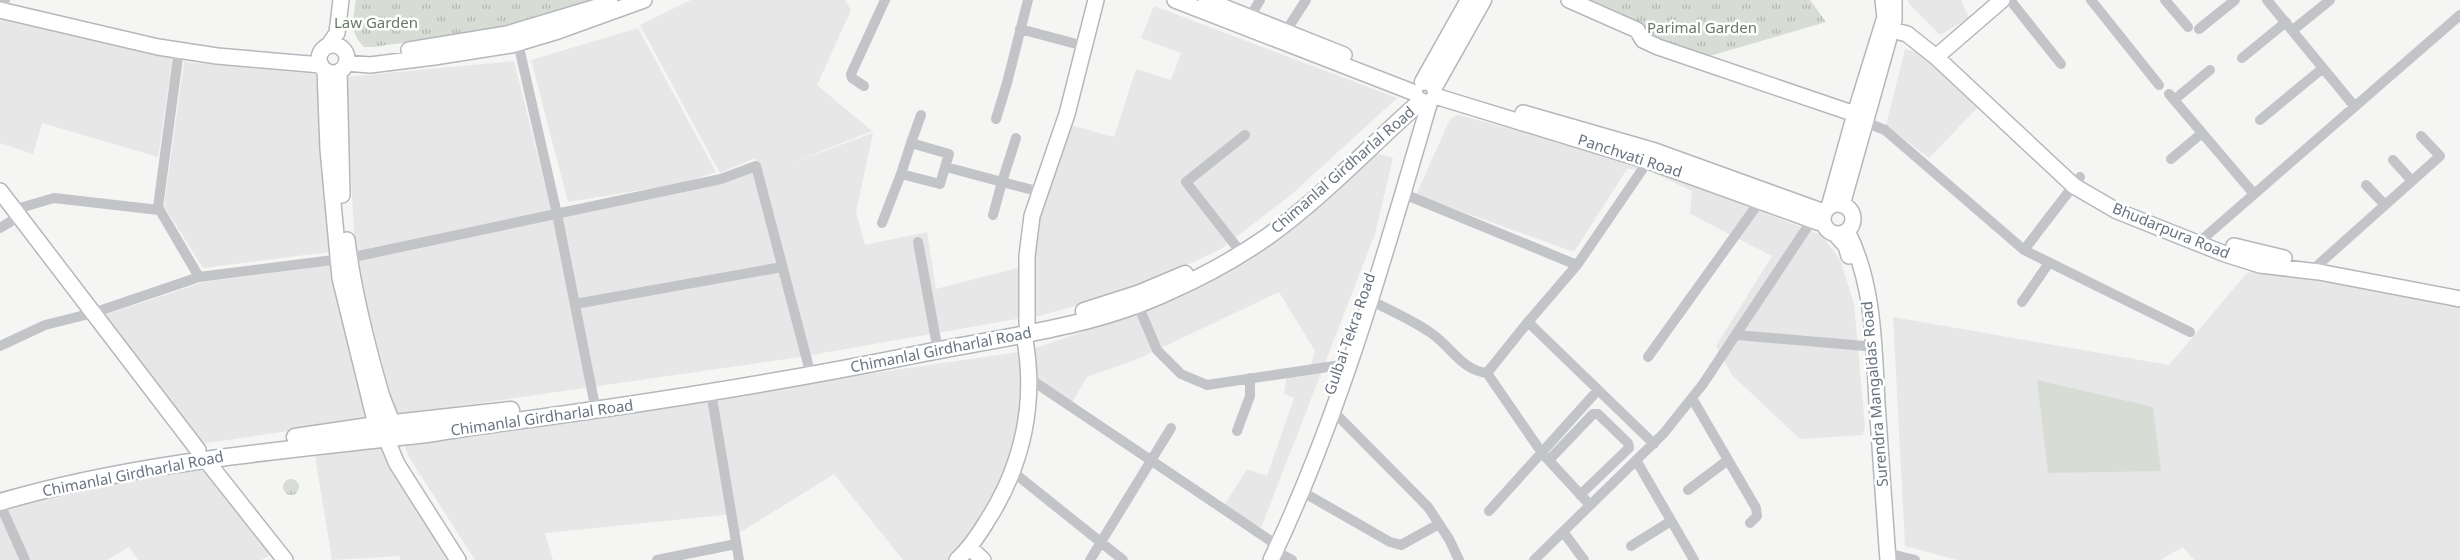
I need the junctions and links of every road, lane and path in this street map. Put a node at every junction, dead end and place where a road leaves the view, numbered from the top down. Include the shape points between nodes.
1 (341, 0) edge
2 (349, 0) edge
3 (619, 0) edge
4 (644, 0) edge
5 (885, 0) edge
6 (1028, 0) edge
7 (1096, 0) edge
8 (1175, 0) edge
9 (1206, 0) edge
10 (1260, 0) edge
11 (1306, 0) edge
12 (1469, 0) edge
13 (1483, 0) edge
14 (1569, 0) edge
15 (1883, 0) edge
16 (1894, 0) edge
17 (2002, 0) edge
18 (2010, 0) edge
19 (2091, 0) edge
20 (2165, 0) edge
21 (2234, 0) edge
22 (2267, 0) edge
23 (2330, 0) edge
24 (2, 3) edge
25 (2460, 15) edge
26 (1250, 16) junction
27 (1888, 23) junction
28 (2289, 26) junction
29 (2188, 27) dead end
30 (1020, 29) junction
31 (2199, 29) dead end
32 (1286, 31) junction
33 (518, 43) junction
34 (1084, 46) junction
35 (179, 50) junction
36 (1938, 54) junction
37 (2242, 58) dead end
38 (333, 59) junction
39 (2061, 64) dead end
40 (2323, 68) junction
41 (2210, 70) dead end
42 (2159, 85) dead end
43 (864, 86) dead end
44 (1425, 93) junction
45 (2355, 107) junction
46 (921, 115) dead end
47 (1860, 118) junction
48 (996, 119) dead end
49 (2260, 120) dead end
50 (2202, 133) junction
51 (1245, 134) dead end
52 (2421, 136) dead end
53 (1016, 138) dead end
54 (911, 143) junction
55 (2171, 159) dead end
56 (1646, 160) junction
57 (2394, 160) dead end
58 (946, 167) junction
59 (901, 174) junction
60 (2077, 181) junction
61 (2412, 181) junction
62 (1002, 182) junction
63 (2366, 185) dead end
64 (0, 191) edge
65 (1041, 192) junction
66 (1404, 194) junction
67 (2254, 194) junction
68 (1760, 201) junction
69 (2385, 205) junction
70 (159, 210) junction
71 (1826, 213) junction
72 (16, 214) junction
73 (557, 214) junction
74 (993, 215) dead end
75 (882, 223) dead end
76 (0, 228) edge
77 (1841, 233) junction
78 (2200, 240) junction
79 (918, 242) dead end
80 (1236, 246) junction
81 (2024, 250) junction
82 (344, 259) junction
83 (2049, 263) junction
84 (1577, 266) junction
85 (782, 267) junction
86 (2317, 268) junction
87 (199, 277) junction
88 (2405, 284) junction
89 (2460, 291) edge
90 (2460, 299) edge
91 (1370, 300) junction
92 (2022, 302) dead end
93 (575, 304) junction
94 (1138, 305) junction
95 (93, 313) junction
96 (1528, 322) junction
97 (1025, 329) junction
98 (2190, 332) dead end
99 (1736, 334) junction
100 (936, 340) junction
101 (0, 346) edge
102 (1865, 346) junction
103 (1648, 357) dead end
104 (808, 364) junction
105 (1341, 364) junction
106 (1486, 373) junction
107 (1027, 377) junction
108 (1250, 378) junction
109 (1598, 390) junction
110 (711, 392) junction
111 (1692, 398) junction
112 (594, 401) junction
113 (1332, 410) junction
114 (376, 425) junction
115 (1171, 428) dead end
116 (1237, 431) dead end
117 (391, 433) junction
118 (1654, 444) junction
119 (202, 455) junction
120 (1546, 457) junction
121 (1151, 460) junction
122 (1636, 460) junction
123 (1728, 460) junction
124 (1014, 472) junction
125 (0, 490) edge
126 (1688, 490) dead end
127 (1301, 491) junction
128 (1580, 495) junction
129 (0, 503) edge
130 (1590, 505) junction
131 (1489, 511) dead end
132 (1670, 521) junction
133 (1750, 523) dead end
134 (1439, 524) junction
135 (1564, 533) junction
136 (1101, 542) junction
137 (736, 544) junction
138 (1631, 546) dead end
139 (970, 548) junction
140 (1270, 553) edge
141 (1884, 558) edge
142 (25, 560) edge
143 (285, 560) edge
144 (458, 560) edge
145 (468, 560) edge
146 (657, 560) edge
147 (739, 560) edge
148 (957, 560) edge
149 (983, 560) edge
150 (1090, 560) edge
151 (1124, 560) edge
152 (1292, 560) edge
153 (1460, 560) edge
154 (1534, 560) edge
155 (1584, 560) edge
156 (1694, 560) edge
157 (1915, 560) edge

1 - 38 main road
2 - 38 main road via 346,34
3 - 38 main road via 508,34
4 - 33 main road
5 - 43 street via 851,74
6 - 30 street
7 - 34 main road
8 - 44 main road
9 - 26 main road
10 - 26 street
11 - 32 street
12 - 44 main road, Chimanlal Girdharlal Road
13 - 44 main road, Chimanlal Girdharlal Road
14 - 47 main road via 1637,30 1643,40 1658,47
15 - 27 main road
16 - 27 main road
17 - 36 main road
18 - 39 street
19 - 42 street
20 - 29 street
21 - 31 street
22 - 28 street
23 - 28 street
24 - 35 main road
24 - 38 main road via 160,38
25 - 45 street
26 - 32 main road
27 - 36 main road, Bhudarpura Road via 1910,26
27 - 47 main road
28 - 37 street
28 - 40 street
30 - 34 street
30 - 48 street
32 - 44 main road
33 - 38 main road via 370,65
33 - 73 street
34 - 65 main road via 1067,114
35 - 38 main road via 259,60
35 - 70 street
36 - 60 main road, Bhudarpura Road
38 - 82 main road
40 - 45 street
40 - 49 street
41 - 50 street via 2171,97
44 - 56 main road, Panchvati Road
44 - 66 main road, Gulbai Tekra Road
44 - 71 main road, Panchvati Road via 1655,151
44 - 80 main road, Chimanlal Girdharlal Road via 1384,120 1300,200
44 - 94 main road, Chimanlal Girdharlal Road via 1305,207 1267,237 1194,280
44 - 105 main road, Gulbai Tekra Road via 1392,212
45 - 67 street
46 - 54 street
47 - 71 main road
47 - 81 street via 1885,130
50 - 55 street
50 - 67 street
51 - 80 street via 1186,182
52 - 61 street via 2440,156
53 - 62 street
54 - 58 street via 949,154
54 - 59 street
56 - 68 main road, Panchvati Road
56 - 84 street
57 - 61 street
58 - 59 street via 940,184
58 - 62 street
59 - 75 street
60 - 78 main road, Bhudarpura Road
60 - 81 street
61 - 69 street
62 - 65 street
62 - 74 street
63 - 69 street
64 - 72 main road
65 - 97 main road via 1032,216 1027,256
66 - 84 street
66 - 91 main road, Gulbai Tekra Road
67 - 78 street
68 - 71 main road, Panchvati Road
68 - 103 street
69 - 86 street
70 - 72 street via 54,198
70 - 87 street
71 - 77 main road via 1828,231
71 - 77 main road via 1850,210 1853,222
71 - 99 street
72 - 76 street
72 - 95 main road
73 - 82 street
73 - 85 street via 721,179 756,166
73 - 93 street
77 - 102 main road, Surendra Mangaldas Road via 1856,278
77 - 141 main road, Surendra Mangaldas Road via 1854,244 1872,327
78 - 86 main road, Bhudarpura Road
79 - 100 street
80 - 97 main road, Chimanlal Girdharlal Road via 1192,271 1140,293
81 - 83 street
82 - 87 street
82 - 114 main road via 340,278
82 - 117 main road
83 - 92 street
83 - 98 street
84 - 96 street
85 - 93 street
85 - 104 street
86 - 88 main road, Bhudarpura Road
87 - 95 street
88 - 89 main road, Bhudarpura Road
88 - 90 main road, Bhudarpura Road
91 - 106 street via 1430,331 1467,367
91 - 113 main road, Gulbai Tekra Road
93 - 112 street
94 - 97 main road, Chimanlal Girdharlal Road via 1109,315
94 - 108 street via 1157,350 1181,374 1207,384
95 - 101 street via 45,325
95 - 119 main road
96 - 106 street
96 - 109 street
97 - 100 main road, Chimanlal Girdharlal Road
97 - 107 main road
97 - 110 main road, Chimanlal Girdharlal Road
99 - 102 street
99 - 111 street
100 - 104 main road, Chimanlal Girdharlal Road
102 - 141 main road, Surendra Mangaldas Road
104 - 112 main road, Chimanlal Girdharlal Road
105 - 108 street
105 - 140 main road, Gulbai Tekra Road
106 - 120 street
107 - 121 street
107 - 124 main road via 1026,421
108 - 116 street via 1250,396
109 - 118 street
109 - 120 street
110 - 117 main road, Chimanlal Girdharlal Road via 588,412
110 - 137 street
111 - 118 street
111 - 123 street
112 - 117 main road, Chimanlal Girdharlal Road
113 - 127 main road, Gulbai Tekra Road
113 - 134 street via 1428,507
114 - 117 main road, Chimanlal Girdharlal Road
114 - 119 main road, Chimanlal Girdharlal Road
115 - 121 street
117 - 119 main road, Chimanlal Girdharlal Road
117 - 144 main road via 397,464
117 - 145 main road
118 - 122 street
119 - 125 main road, Chimanlal Girdharlal Road
119 - 129 main road, Chimanlal Girdharlal Road
119 - 143 main road
120 - 128 street
120 - 128 street via 1593,414 1598,414 1628,443 1629,448
120 - 131 street
121 - 136 street
121 - 140 street
122 - 130 street
122 - 132 street
123 - 126 street
123 - 133 street via 1756,508 1757,516
124 - 136 street
124 - 139 main road
127 - 134 street via 1390,542 1401,545
127 - 140 main road, Gulbai Tekra Road
128 - 130 street
129 - 142 street
130 - 135 street
132 - 138 street
132 - 156 street
134 - 153 street
135 - 154 street
135 - 155 street
136 - 150 street
136 - 151 street
137 - 146 street
137 - 147 street
139 - 148 main road
139 - 149 main road
140 - 152 street
141 - 157 street

